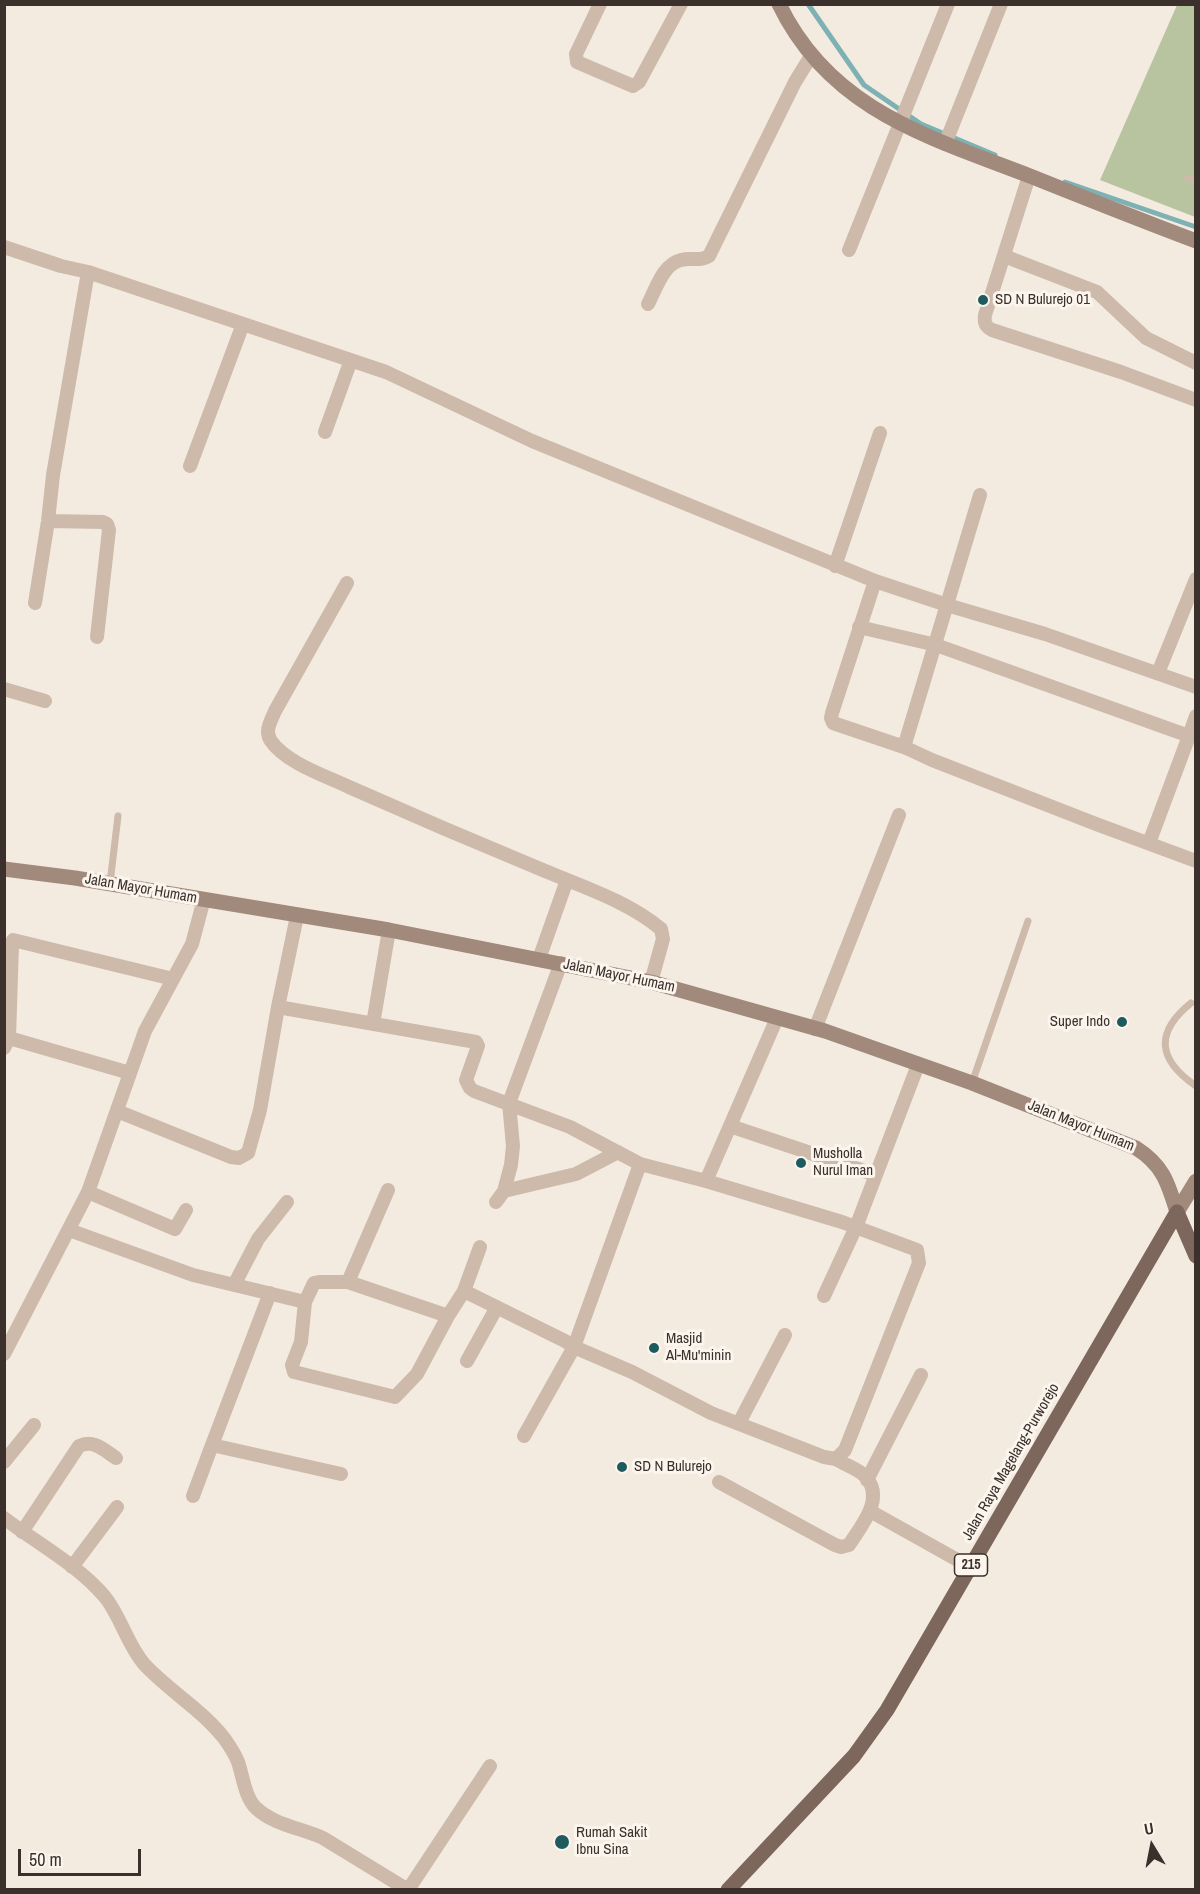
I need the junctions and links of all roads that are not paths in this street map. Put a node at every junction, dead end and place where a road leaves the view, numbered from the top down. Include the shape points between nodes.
1 (600, 4) edge
2 (681, 4) edge
3 (779, 4) edge
4 (948, 4) edge
5 (1001, 4) edge
6 (811, 56) junction
7 (902, 119) junction
8 (947, 140) junction
9 (1029, 176) junction
10 (1188, 178) dead end
11 (1196, 180) edge
12 (1196, 241) edge
13 (4, 247) edge
14 (849, 250) dead end
15 (1004, 256) junction
16 (88, 272) junction
17 (648, 304) dead end
18 (243, 324) junction
19 (351, 360) junction
20 (1196, 363) edge
21 (1196, 400) edge
22 (325, 432) dead end
23 (880, 433) dead end
24 (190, 465) dead end
25 (980, 495) dead end
26 (48, 521) junction
27 (835, 566) junction
28 (1196, 579) edge
29 (874, 581) junction
30 (346, 583) dead end
31 (35, 603) dead end
32 (947, 605) junction
33 (859, 627) junction
34 (97, 637) dead end
35 (936, 645) junction
36 (1158, 673) junction
37 (1196, 687) edge
38 (4, 689) edge
39 (45, 701) dead end
40 (1196, 716) edge
41 (1190, 736) junction
42 (904, 747) junction
43 (899, 815) dead end
44 (118, 816) dead end
45 (1149, 843) junction
46 (1196, 861) edge
47 (4, 869) edge
48 (567, 880) junction
49 (110, 883) junction
50 (204, 899) junction
51 (297, 916) junction
52 (1028, 921) dead end
53 (389, 930) junction
54 (539, 959) junction
55 (561, 963) junction
56 (173, 979) junction
57 (651, 982) junction
58 (1191, 1004) dead end
59 (278, 1007) junction
60 (777, 1018) junction
61 (373, 1024) junction
62 (815, 1029) junction
63 (7, 1043) edge
64 (918, 1065) junction
65 (130, 1073) junction
66 (972, 1083) junction
67 (1196, 1086) edge
68 (509, 1103) junction
69 (117, 1111) junction
70 (730, 1126) junction
71 (618, 1152) junction
72 (640, 1164) junction
73 (876, 1175) junction
74 (706, 1181) junction
75 (1196, 1181) edge
76 (388, 1190) dead end
77 (88, 1192) junction
78 (286, 1202) dead end
79 (186, 1210) dead end
80 (1177, 1212) junction
81 (856, 1227) junction
82 (69, 1230) junction
83 (480, 1247) dead end
84 (1196, 1256) edge
85 (348, 1282) junction
86 (234, 1285) junction
87 (464, 1291) junction
88 (270, 1293) junction
89 (824, 1296) dead end
90 (305, 1302) junction
91 (497, 1307) junction
92 (448, 1316) junction
93 (785, 1335) dead end
94 (574, 1347) junction
95 (4, 1354) edge
96 (467, 1361) dead end
97 (921, 1375) dead end
98 (739, 1423) junction
99 (34, 1425) dead end
100 (524, 1436) dead end
101 (212, 1444) junction
102 (116, 1458) dead end
103 (836, 1459) junction
104 (4, 1462) edge
105 (341, 1474) dead end
106 (867, 1480) junction
107 (719, 1482) dead end
108 (193, 1496) dead end
109 (117, 1507) dead end
110 (870, 1511) junction
111 (4, 1518) edge
112 (22, 1532) junction
113 (72, 1567) junction
114 (970, 1567) junction
115 (490, 1766) dead end
116 (408, 1890) edge
117 (728, 1890) edge

1 - 2 street via 576,54 577,62 633,86 639,82
3 - 6 main road
4 - 7 street
5 - 8 street
6 - 7 main road via 839,84
6 - 17 street via 709,256 672,264
7 - 8 main road
7 - 14 street
8 - 9 main road
9 - 12 main road
9 - 15 street
10 - 11 lane
13 - 16 street
15 - 20 street via 1097,292 1146,338
15 - 21 street via 985,315 987,327
16 - 18 street
16 - 26 street
18 - 19 street
18 - 24 street
19 - 22 street
19 - 27 street via 386,372 532,441
23 - 27 street
25 - 32 street
26 - 31 street
26 - 34 street via 103,522 108,526
27 - 29 street
28 - 36 street
29 - 32 street
29 - 33 street
30 - 48 street via 275,711 268,726 270,740 310,769
32 - 35 street
32 - 36 street
33 - 35 street
33 - 42 street via 832,713 833,723
35 - 41 street
35 - 42 street
36 - 37 street
38 - 39 street
40 - 41 street
41 - 45 street
42 - 45 street
43 - 62 street
44 - 49 lane
45 - 46 street
47 - 49 main road, Jalan Mayor Humam
48 - 54 street
48 - 57 street via 622,903 661,929 663,939
49 - 50 main road, Jalan Mayor Humam
50 - 51 main road, Jalan Mayor Humam
50 - 56 street via 192,944
51 - 53 main road, Jalan Mayor Humam
51 - 59 street
52 - 66 lane
53 - 54 main road, Jalan Mayor Humam
53 - 61 street
54 - 55 main road, Jalan Mayor Humam
55 - 57 main road, Jalan Mayor Humam
55 - 68 street
56 - 63 street via 13,940
56 - 65 street via 145,1031
57 - 60 main road, Jalan Mayor Humam
58 - 67 lane via 1168,1028 1165,1043 1173,1065
59 - 61 street
59 - 69 street via 260,1110 245,1156 231,1157
60 - 62 main road, Jalan Mayor Humam
60 - 70 street
61 - 68 street via 476,1042 466,1084 474,1091
62 - 64 main road, Jalan Mayor Humam
63 - 65 street
64 - 66 main road, Jalan Mayor Humam
64 - 73 street
65 - 69 street
66 - 80 main road, Jalan Mayor Humam via 1149,1156 1165,1176
68 - 71 street via 570,1127
68 - 71 street via 513,1146 500,1196 576,1174
69 - 77 street
70 - 73 street
70 - 74 street
71 - 72 street
72 - 74 street
72 - 94 street
73 - 81 street
74 - 81 street
75 - 80 main road, Jalan Raya Magelang-Purworejo
76 - 85 street
77 - 79 street via 175,1229
77 - 82 street
78 - 86 street via 258,1239
80 - 84 main road
80 - 114 main road, Jalan Raya Magelang-Purworejo / 215
81 - 89 street
81 - 103 street via 917,1250 919,1263 845,1450
82 - 86 street via 193,1275
82 - 95 street
83 - 87 street
85 - 90 street via 314,1283
85 - 92 street
86 - 88 street
87 - 91 street
87 - 92 street
88 - 90 street
88 - 101 street
90 - 92 street via 301,1342 292,1365 294,1372 395,1397 417,1374
91 - 94 street
91 - 96 street
93 - 98 street
94 - 98 street
94 - 100 street
97 - 106 street
98 - 103 street
99 - 104 street
101 - 105 street
101 - 108 street
102 - 112 street via 94,1443 79,1446
103 - 106 street
106 - 110 street via 872,1490
107 - 110 street via 841,1547 849,1545
109 - 113 street
110 - 114 street
111 - 112 street
112 - 113 street
113 - 116 street via 87,1578 116,1612 142,1661 205,1716 225,1740 255,1808 274,1820 322,1838
114 - 117 main road, Jalan Raya Magelang-Purworejo / 215 via 887,1710 854,1756
115 - 116 street

